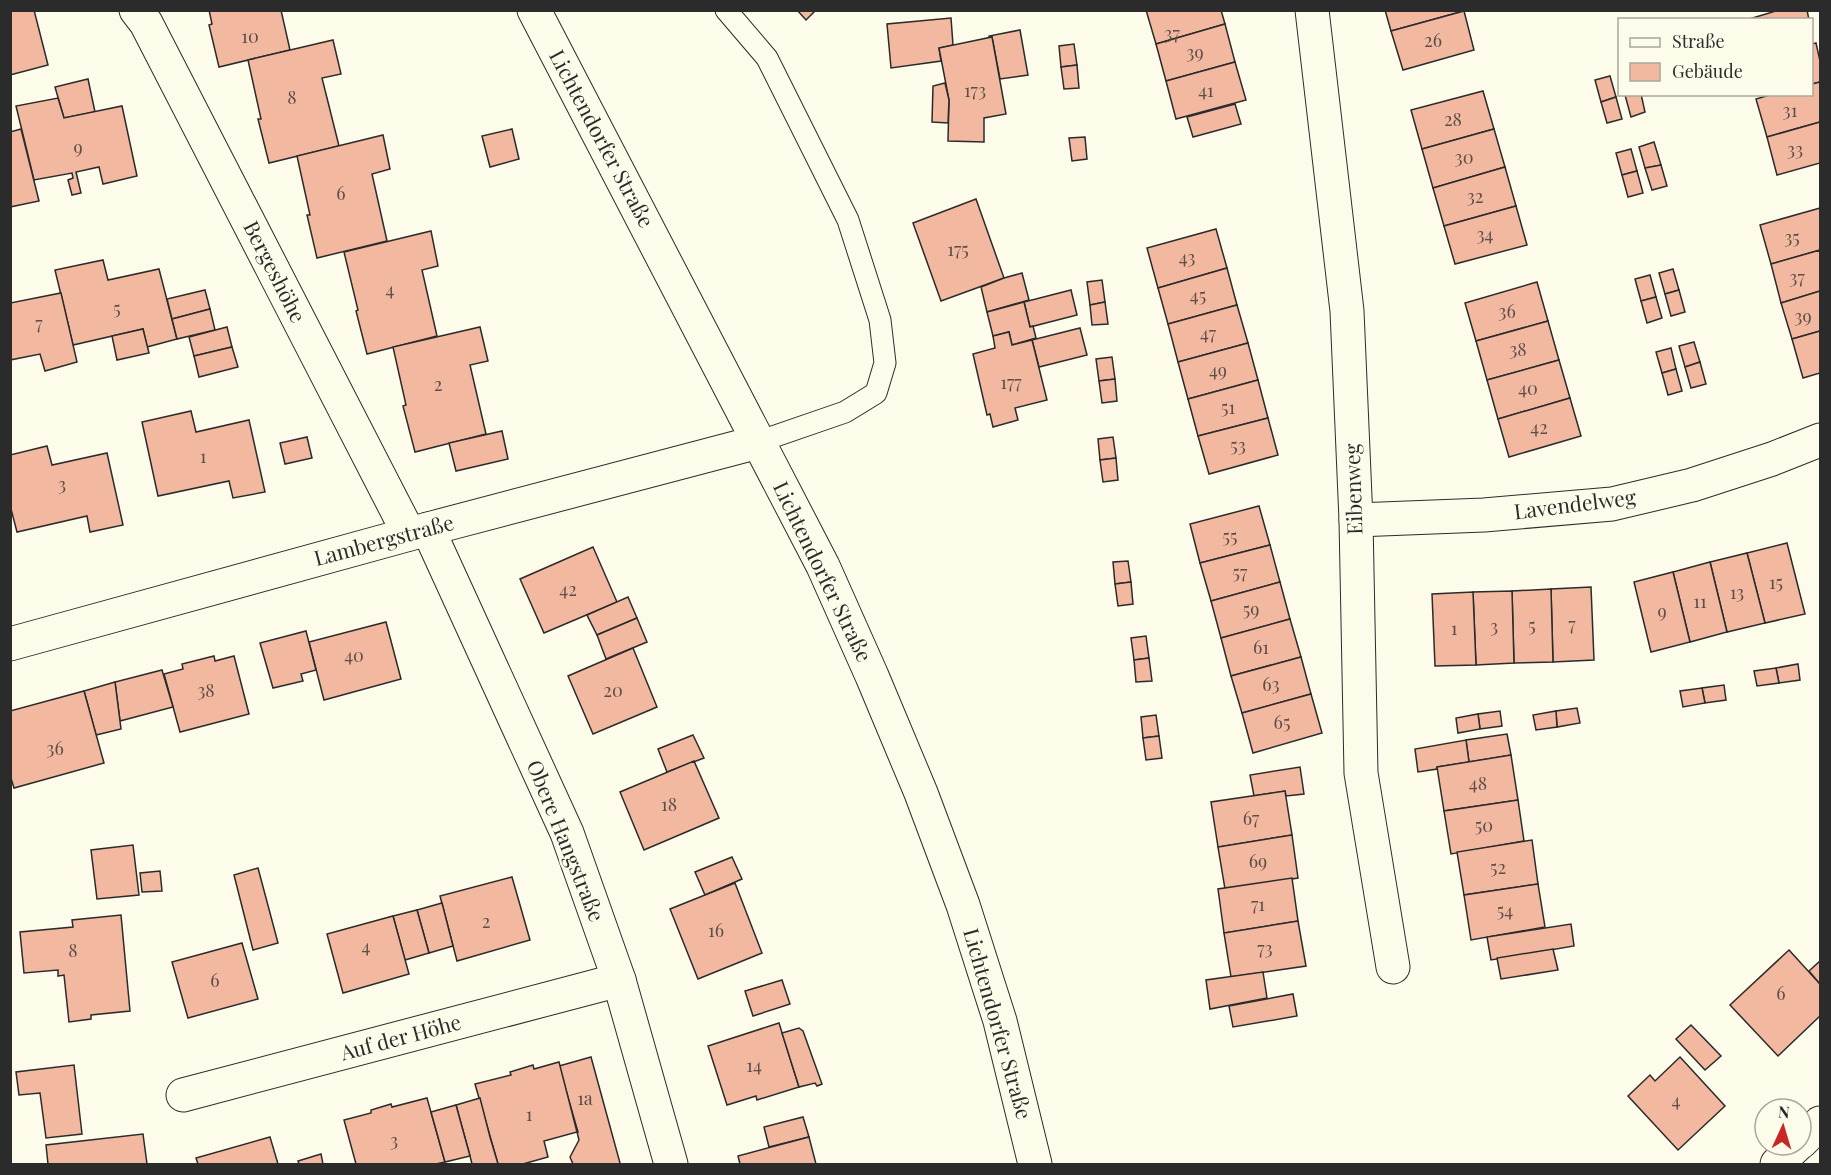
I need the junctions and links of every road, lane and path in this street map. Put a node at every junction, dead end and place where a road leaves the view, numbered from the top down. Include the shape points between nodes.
1 (136, 10) edge
2 (534, 10) edge
3 (726, 10) edge
4 (1312, 10) edge
5 (1821, 440) edge
6 (758, 442) junction
7 (1356, 520) junction
8 (419, 531) junction
9 (10, 644) edge
10 (1393, 967) dead end
11 (619, 980) junction
12 (183, 1095) dead end
13 (671, 1164) edge
14 (1035, 1164) edge

1 - 8 street, Bergeshöhe
2 - 6 street, Lichtendorfer Straße
3 - 6 lane via 767,58 848,220 880,320 885,363 876,393 845,412
4 - 7 street, Eibenweg via 1347,310
5 - 7 street, Lavendelweg via 1692,485 1612,504
6 - 8 street, Lambergstraße
6 - 14 street, Lichtendorfer Straße via 823,566 921,793 963,905 1000,1021
7 - 10 street, Eibenweg via 1361,773
8 - 9 street, Lambergstraße
8 - 11 street, Obere Hangstraße via 567,833
11 - 12 street, Auf der Höhe
11 - 13 street, Obere Hangstraße

